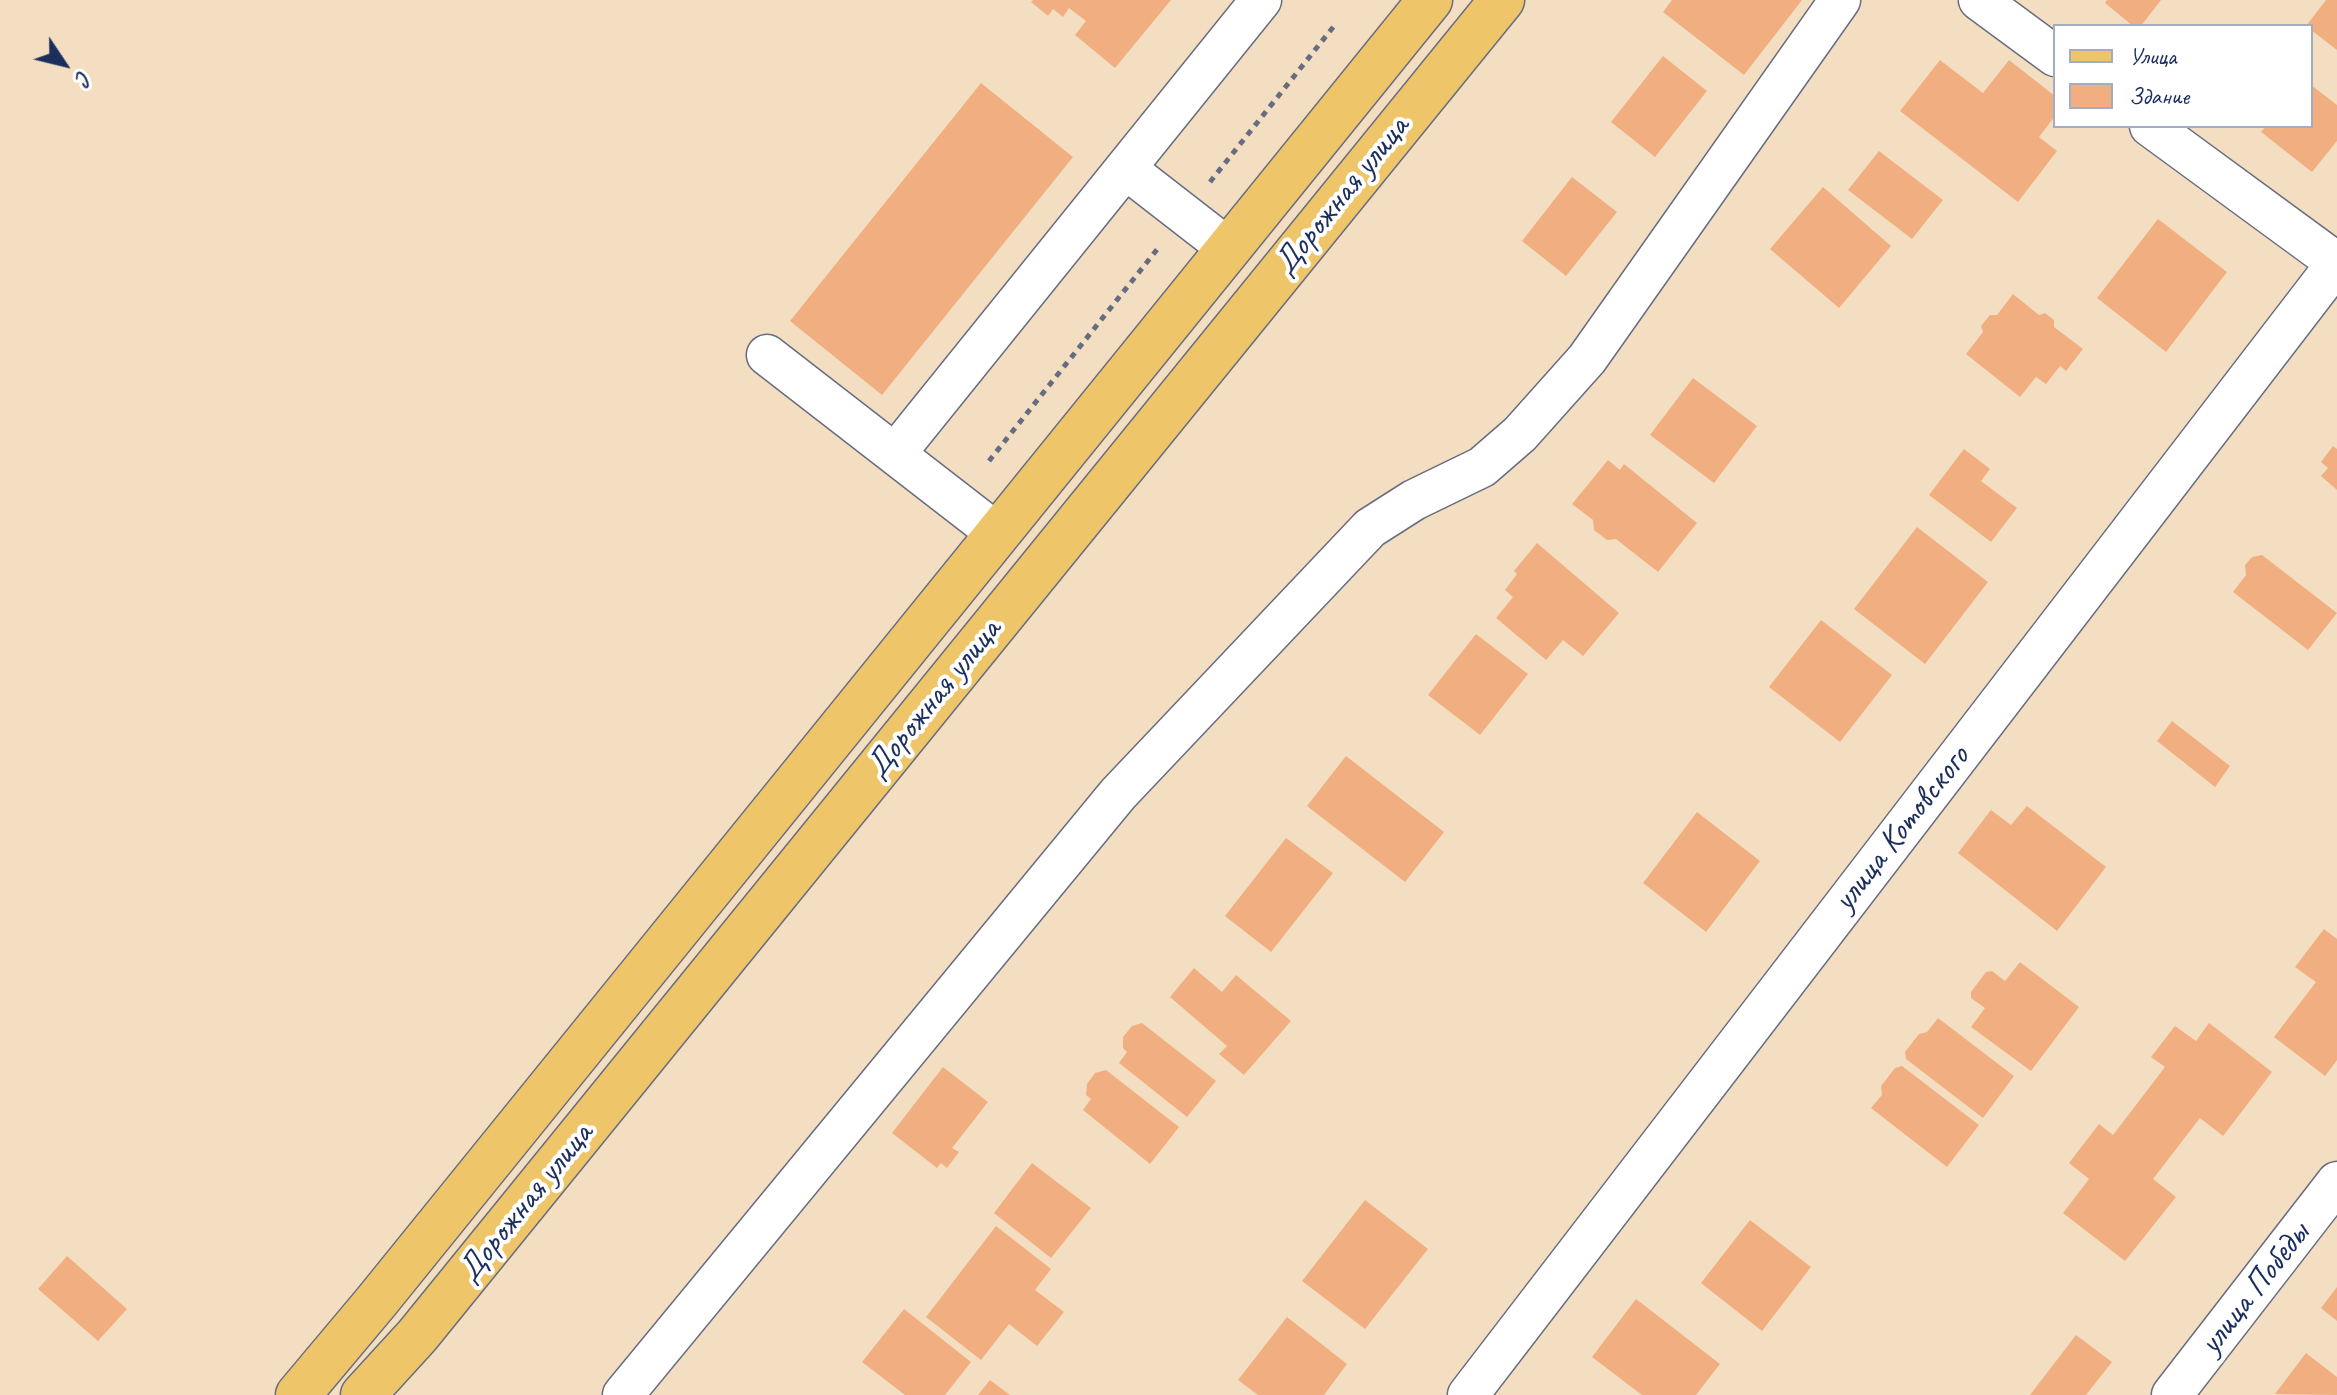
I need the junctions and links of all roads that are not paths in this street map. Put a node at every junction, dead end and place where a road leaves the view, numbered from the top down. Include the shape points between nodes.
1 (1261, 0) edge
2 (1430, 0) edge
3 (1502, 0) edge
4 (1840, 0) edge
5 (1979, 0) edge
6 (2053, 55) edge
7 (2153, 128) edge
8 (1126, 169) junction
9 (1229, 249) junction
10 (2337, 263) edge
11 (767, 355) dead end
12 (895, 454) junction
13 (998, 534) junction
14 (2337, 1182) edge
15 (298, 1395) edge
16 (363, 1395) edge
17 (623, 1395) edge
18 (1468, 1395) edge
19 (2172, 1395) edge

1 - 8 street
2 - 9 main road, Дорожная улица
3 - 16 main road, Дорожная улица via 417,1336
4 - 17 street via 1587,359 1520,434 1482,467 1370,528 1118,794
5 - 6 street
7 - 10 street
8 - 9 street
8 - 12 street
9 - 13 main road, Дорожная улица
10 - 18 street, улица Котовского
11 - 12 street
12 - 13 street
13 - 15 main road, Дорожная улица
14 - 19 street, улица Победы

